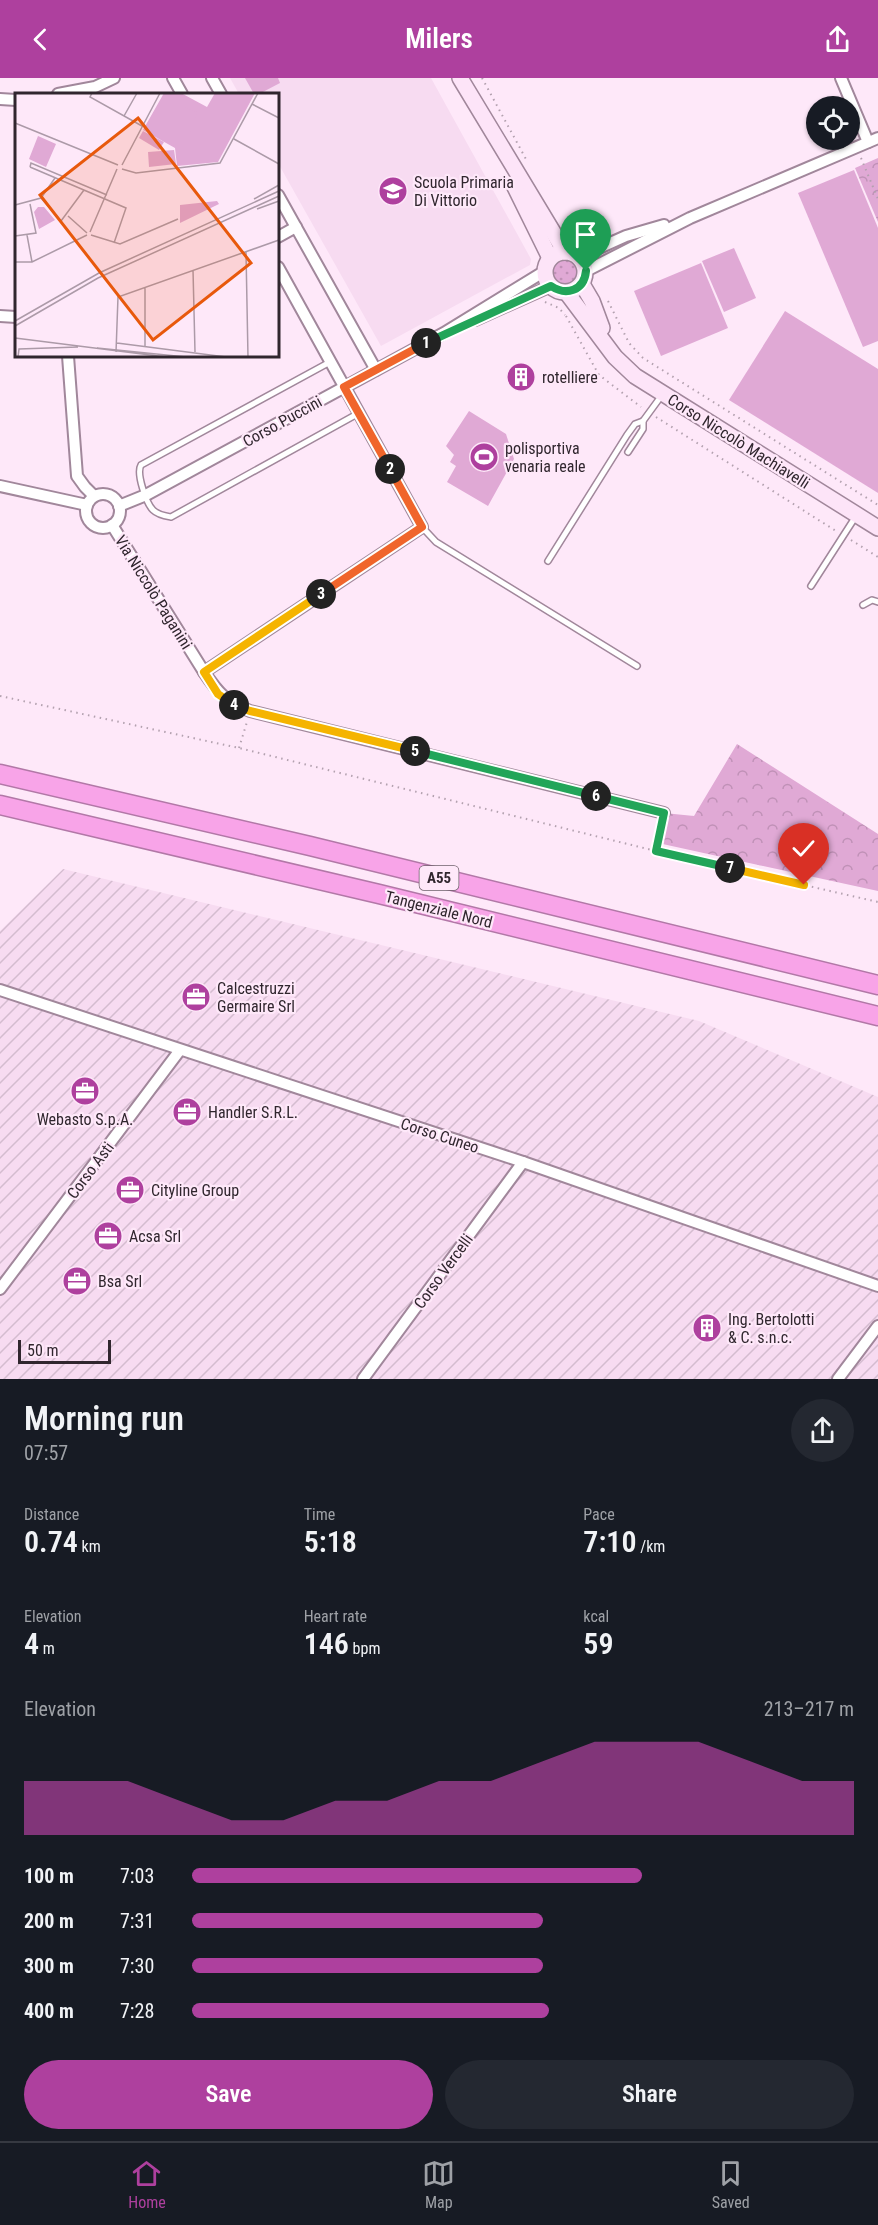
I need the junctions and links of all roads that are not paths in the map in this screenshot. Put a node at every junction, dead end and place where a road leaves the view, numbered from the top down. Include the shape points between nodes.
1 (114, 78) edge
2 (172, 78) edge
3 (212, 78) edge
4 (460, 78) edge
5 (841, 78) edge
6 (63, 93) edge
7 (181, 93) edge
8 (220, 93) edge
9 (0, 99) edge
10 (15, 100) edge
11 (873, 140) edge
12 (279, 197) edge
13 (296, 227) junction
14 (279, 236) edge
15 (568, 265) junction
16 (279, 269) edge
17 (551, 286) junction
18 (567, 292) junction
19 (0, 316) edge
20 (15, 317) edge
21 (444, 333) junction
22 (608, 345) junction
23 (68, 357) edge
24 (330, 362) junction
25 (376, 370) junction
26 (344, 387) junction
27 (663, 393) junction
28 (359, 413) junction
29 (643, 420) junction
30 (628, 452) dead end
31 (0, 486) edge
32 (146, 495) junction
33 (91, 500) junction
34 (119, 506) junction
35 (857, 515) junction
36 (112, 525) junction
37 (422, 527) junction
38 (878, 528) edge
39 (548, 561) dead end
40 (811, 586) dead end
41 (878, 602) edge
42 (863, 605) dead end
43 (637, 666) dead end
44 (204, 672) junction
45 (0, 774) edge
46 (0, 805) edge
47 (664, 813) road end
48 (766, 958) junction
49 (878, 976) edge
50 (878, 985) edge
51 (0, 990) edge
52 (878, 1016) edge
53 (180, 1050) junction
54 (523, 1162) junction
55 (878, 1286) edge
56 (0, 1289) edge
57 (878, 1326) edge
58 (363, 1379) edge
59 (838, 1379) edge

1 - 6 street via 95,87
2 - 7 street
3 - 8 street
4 - 15 street, Corso Niccolò Machiavelli
5 - 11 street
9 - 10 street
11 - 15 street
12 - 13 street
13 - 14 street
13 - 25 street
15 - 17 street
15 - 18 street via 576,290
15 - 21 street
15 - 22 street, Corso Niccolò Machiavelli via 592,301
16 - 24 street
17 - 18 street
17 - 21 street
18 - 22 street, Corso Niccolò Machiavelli
19 - 20 street
21 - 25 street, Corso Puccini
22 - 27 street, Corso Niccolò Machiavelli via 624,367
23 - 33 street via 77,476
24 - 26 street
24 - 32 lane via 141,465 139,473
25 - 26 street, Corso Puccini
26 - 28 street
26 - 32 street, Corso Puccini
27 - 29 lane
27 - 35 street, Corso Niccolò Machiavelli
28 - 32 lane via 171,517 153,510
28 - 37 street
29 - 30 lane via 643,429
29 - 39 lane via 627,435
31 - 33 street
32 - 34 street, Corso Puccini
33 - 34 street via 107,494
33 - 36 street via 86,512 92,524 105,528
34 - 36 street via 120,513
35 - 38 street, Corso Niccolò Machiavelli
35 - 40 lane
36 - 44 street, Via Niccolò Paganini
37 - 43 lane via 436,542
37 - 44 street
41 - 42 lane via 872,600
44 - 47 street, Via Niccolò Paganini via 218,694 250,711
45 - 48 highway, Tangenziale Nord / A55
46 - 52 highway, Tangenziale Nord / A55
48 - 49 highway
48 - 50 highway, Tangenziale Nord / A55
51 - 53 street, Corso Cuneo
53 - 54 street, Corso Cuneo
53 - 56 street, Corso Asti
54 - 55 street, Corso Cuneo
54 - 58 street, Corso Vercelli
57 - 59 street

